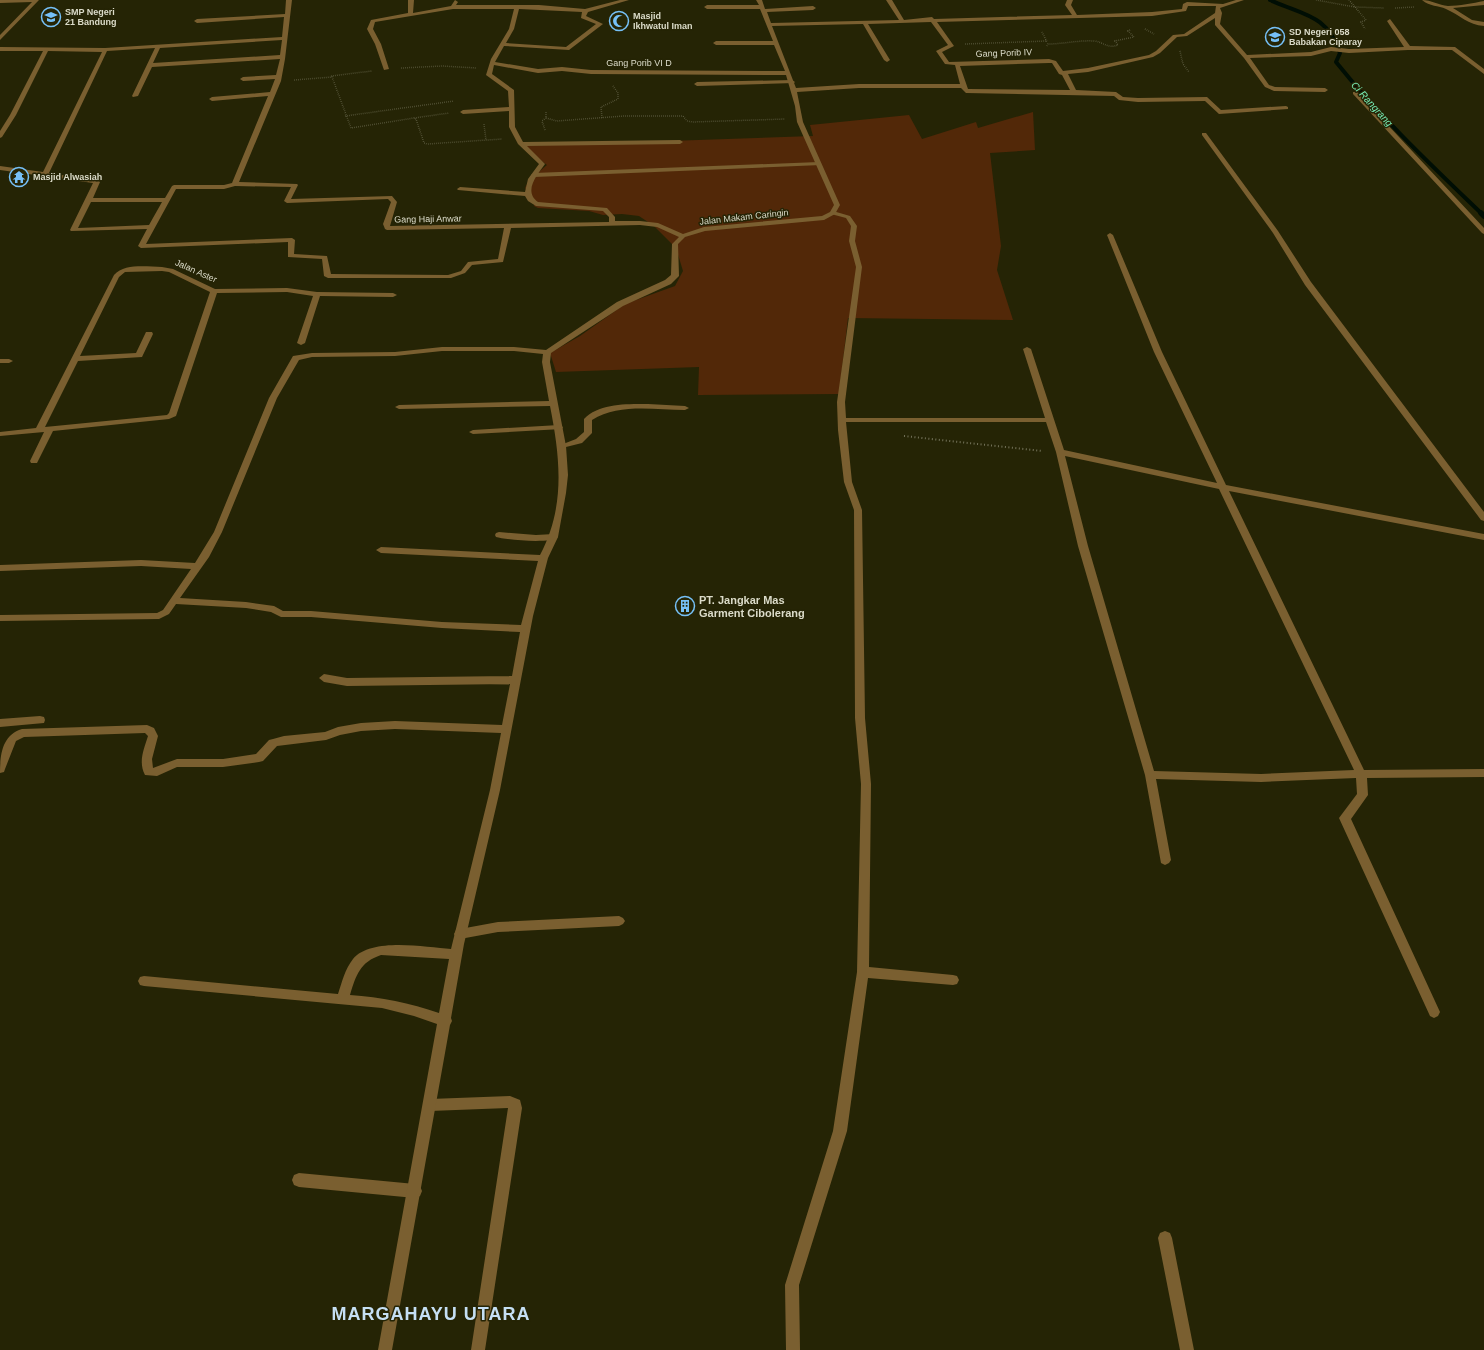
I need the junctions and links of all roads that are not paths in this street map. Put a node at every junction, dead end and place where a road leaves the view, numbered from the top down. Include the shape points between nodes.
1 (36, 0) edge
2 (289, 0) edge
3 (411, 0) edge
4 (456, 0) edge
5 (626, 0) edge
6 (758, 0) edge
7 (889, 0) edge
8 (1070, 0) edge
9 (1241, 0) edge
10 (1425, 0) edge
11 (0, 1) edge
12 (1484, 4) edge
13 (1221, 5) junction
14 (453, 7) junction
15 (517, 7) junction
16 (707, 7) dead end
17 (1448, 7) junction
18 (813, 8) dead end
19 (763, 9) junction
20 (584, 11) junction
21 (1219, 13) junction
22 (410, 14) junction
23 (286, 15) junction
24 (1075, 16) junction
25 (932, 19) junction
26 (197, 21) dead end
27 (902, 21) junction
28 (1390, 21) dead end
29 (865, 22) junction
30 (1484, 24) edge
31 (770, 25) junction
32 (0, 38) edge
33 (284, 38) junction
34 (716, 43) dead end
35 (776, 43) junction
36 (502, 44) junction
37 (158, 47) junction
38 (1408, 48) junction
39 (0, 49) edge
40 (46, 50) junction
41 (105, 50) junction
42 (282, 57) junction
43 (1246, 57) junction
44 (887, 60) dead end
45 (957, 64) junction
46 (150, 66) junction
47 (491, 66) junction
48 (386, 69) road end
49 (1484, 72) edge
50 (788, 73) junction
51 (1065, 74) junction
52 (243, 79) dead end
53 (278, 79) junction
54 (792, 82) junction
55 (697, 84) dead end
56 (963, 86) junction
57 (794, 90) junction
58 (1325, 90) dead end
59 (1074, 92) junction
60 (1355, 93) dead end
61 (271, 94) junction
62 (135, 96) dead end
63 (212, 99) dead end
64 (1286, 108) dead end
65 (512, 109) junction
66 (463, 112) dead end
67 (1204, 134) dead end
68 (0, 136) edge
69 (680, 142) dead end
70 (520, 144) junction
71 (819, 164) junction
72 (0, 168) edge
73 (45, 174) junction
74 (534, 174) junction
75 (235, 184) junction
76 (460, 189) dead end
77 (527, 194) junction
78 (89, 200) junction
79 (165, 200) junction
80 (833, 213) junction
81 (612, 223) junction
82 (508, 226) junction
83 (151, 227) junction
84 (1484, 232) edge
85 (683, 236) junction
86 (1110, 236) dead end
87 (214, 291) junction
88 (317, 294) junction
89 (393, 295) dead end
90 (148, 334) dead end
91 (301, 343) dead end
92 (1027, 349) dead end
93 (549, 350) junction
94 (76, 359) junction
95 (0, 361) edge
96 (9, 361) dead end
97 (555, 403) junction
98 (399, 407) dead end
99 (685, 408) dead end
100 (842, 420) junction
101 (1050, 420) junction
102 (557, 421) junction
103 (50, 428) junction
104 (40, 429) junction
105 (473, 432) dead end
106 (0, 434) edge
107 (562, 446) junction
108 (1060, 452) junction
109 (34, 461) dead end
110 (1224, 487) junction
111 (1484, 518) edge
112 (499, 535) dead end
113 (554, 537) junction
114 (1484, 537) edge
115 (381, 550) dead end
116 (543, 558) junction
117 (198, 566) junction
118 (0, 568) edge
119 (175, 601) junction
120 (0, 618) edge
121 (526, 629) junction
122 (324, 678) dead end
123 (516, 680) junction
124 (40, 720) dead end
125 (0, 723) edge
126 (505, 729) junction
127 (0, 769) edge
128 (1484, 773) edge
129 (1361, 774) junction
130 (1150, 775) junction
131 (1165, 860) dead end
132 (619, 921) dead end
133 (460, 934) junction
134 (456, 954) junction
135 (862, 972) junction
136 (953, 980) dead end
137 (144, 981) dead end
138 (343, 999) junction
139 (1434, 1012) dead end
140 (446, 1021) junction
141 (430, 1105) junction
142 (299, 1180) dead end
143 (415, 1190) junction
144 (1165, 1238) dead end
145 (386, 1350) edge
146 (478, 1350) edge
147 (793, 1350) edge
148 (1187, 1350) edge

1 - 11 street
1 - 32 street
2 - 23 street
3 - 22 street
4 - 14 street
5 - 20 street
6 - 19 street
7 - 27 street
8 - 24 street via 1068,5
9 - 13 street
10 - 17 street via 1432,5
12 - 17 street
13 - 21 street via 1218,8
13 - 24 street via 1187,4 1184,10 1160,13
14 - 15 street
14 - 22 street
15 - 20 street
15 - 36 street via 509,34
16 - 19 street
17 - 30 street via 1473,23
18 - 19 street
19 - 31 street
20 - 36 street via 586,20 600,24 567,49
21 - 43 street via 1216,22 1218,26
21 - 51 street via 1190,32 1173,37 1151,56
22 - 48 street via 376,19 371,24 370,28
23 - 26 street
23 - 33 street
24 - 25 street
25 - 27 street
25 - 45 street via 950,45 949,48 939,51 947,64
27 - 29 street
28 - 38 street
29 - 31 street
29 - 44 street
31 - 35 street
33 - 37 street
33 - 42 street
34 - 35 street
35 - 50 street
36 - 47 street
37 - 41 street
37 - 46 street
38 - 43 street via 1349,51 1331,49 1311,54
38 - 49 street via 1453,48
39 - 40 street
40 - 41 street
40 - 68 street via 13,116
41 - 73 street
42 - 46 street
42 - 53 street
43 - 58 street via 1269,88
45 - 51 street, Gang Porib IV via 1054,62 1060,72
45 - 56 street
46 - 62 street
47 - 50 street, Gang Porib VI D via 538,71 562,69 610,72
47 - 65 street via 489,76 511,90
50 - 54 street
51 - 59 street
52 - 53 street
53 - 61 street
54 - 55 street
54 - 57 street
56 - 57 street
56 - 59 street via 966,91
57 - 71 street via 800,118
59 - 64 street via 1116,94 1122,99 1138,100 1207,99 1219,112
60 - 84 street
61 - 63 street
61 - 75 street
65 - 66 street
65 - 70 street via 511,121
67 - 111 street via 1276,232 1308,283
69 - 70 street
70 - 74 street via 541,160 542,164
71 - 74 street
71 - 80 street via 838,205
72 - 73 street
73 - 78 street via 97,182
74 - 77 street
75 - 79 street via 224,188 174,187
75 - 82 street, Gang Haji Anwar via 295,186 288,200 390,197 394,202 386,224 387,228
76 - 77 street
77 - 81 street via 531,202 536,204 605,209 612,217
78 - 79 street
78 - 83 street via 73,230
79 - 83 street
80 - 85 street, Jalan Makam Caringin via 824,218 714,227
80 - 100 street via 848,217 854,226 852,241 859,267 846,357 841,402
81 - 82 street, Gang Haji Anwar
81 - 85 street, Gang Haji Anwar via 658,225
82 - 83 street via 501,261 470,263 463,272 449,277 328,276 326,257 290,256 292,240 141,246
85 - 93 street via 675,244 675,276 668,282 620,304
86 - 110 street via 1158,352
87 - 88 street, Jalan Aster via 287,290
87 - 94 street, Jalan Aster via 171,270 134,268 121,271 116,276
87 - 103 street via 173,414 169,418
88 - 89 street, Jalan Aster
88 - 91 street
90 - 94 street via 139,355
92 - 101 street
93 - 97 street via 549,379
93 - 117 street via 442,349 395,354 312,355 294,360 245,463 223,523
94 - 104 street, Jalan Aster
95 - 96 street
97 - 98 street
97 - 102 street
99 - 107 street via 629,407 596,412 588,419 588,433 579,441
100 - 101 street
100 - 135 street via 848,482 858,510 860,718 866,784
101 - 108 street
102 - 105 street
102 - 107 street
103 - 104 street
103 - 109 street
104 - 106 street
107 - 113 street via 564,475
108 - 110 street
108 - 130 street via 1083,546
110 - 114 street
110 - 129 street
112 - 113 street
113 - 116 street
115 - 116 street
116 - 121 street
117 - 118 street via 141,563
117 - 119 street
119 - 120 street via 159,616
119 - 121 street via 246,605 274,609 281,614 318,614 442,625
121 - 123 street
122 - 123 street via 347,682
123 - 126 street
124 - 125 street
126 - 127 street via 395,725 361,727 326,736 273,743 259,758 223,763 177,763 160,773 149,772 147,769 153,736 147,729 22,733 12,739
126 - 133 street via 495,790
128 - 129 street
129 - 130 street via 1261,778
129 - 139 street via 1363,795 1345,818
130 - 131 street
132 - 133 street via 498,928
133 - 134 street
134 - 138 street via 381,950 374,952 353,966
134 - 140 street
135 - 136 street
135 - 147 street via 840,1131 792,1285
137 - 138 street
138 - 140 street via 382,1003
140 - 141 street
141 - 143 street
141 - 146 street via 510,1102 515,1104 516,1108
142 - 143 street
143 - 145 street
144 - 148 street

